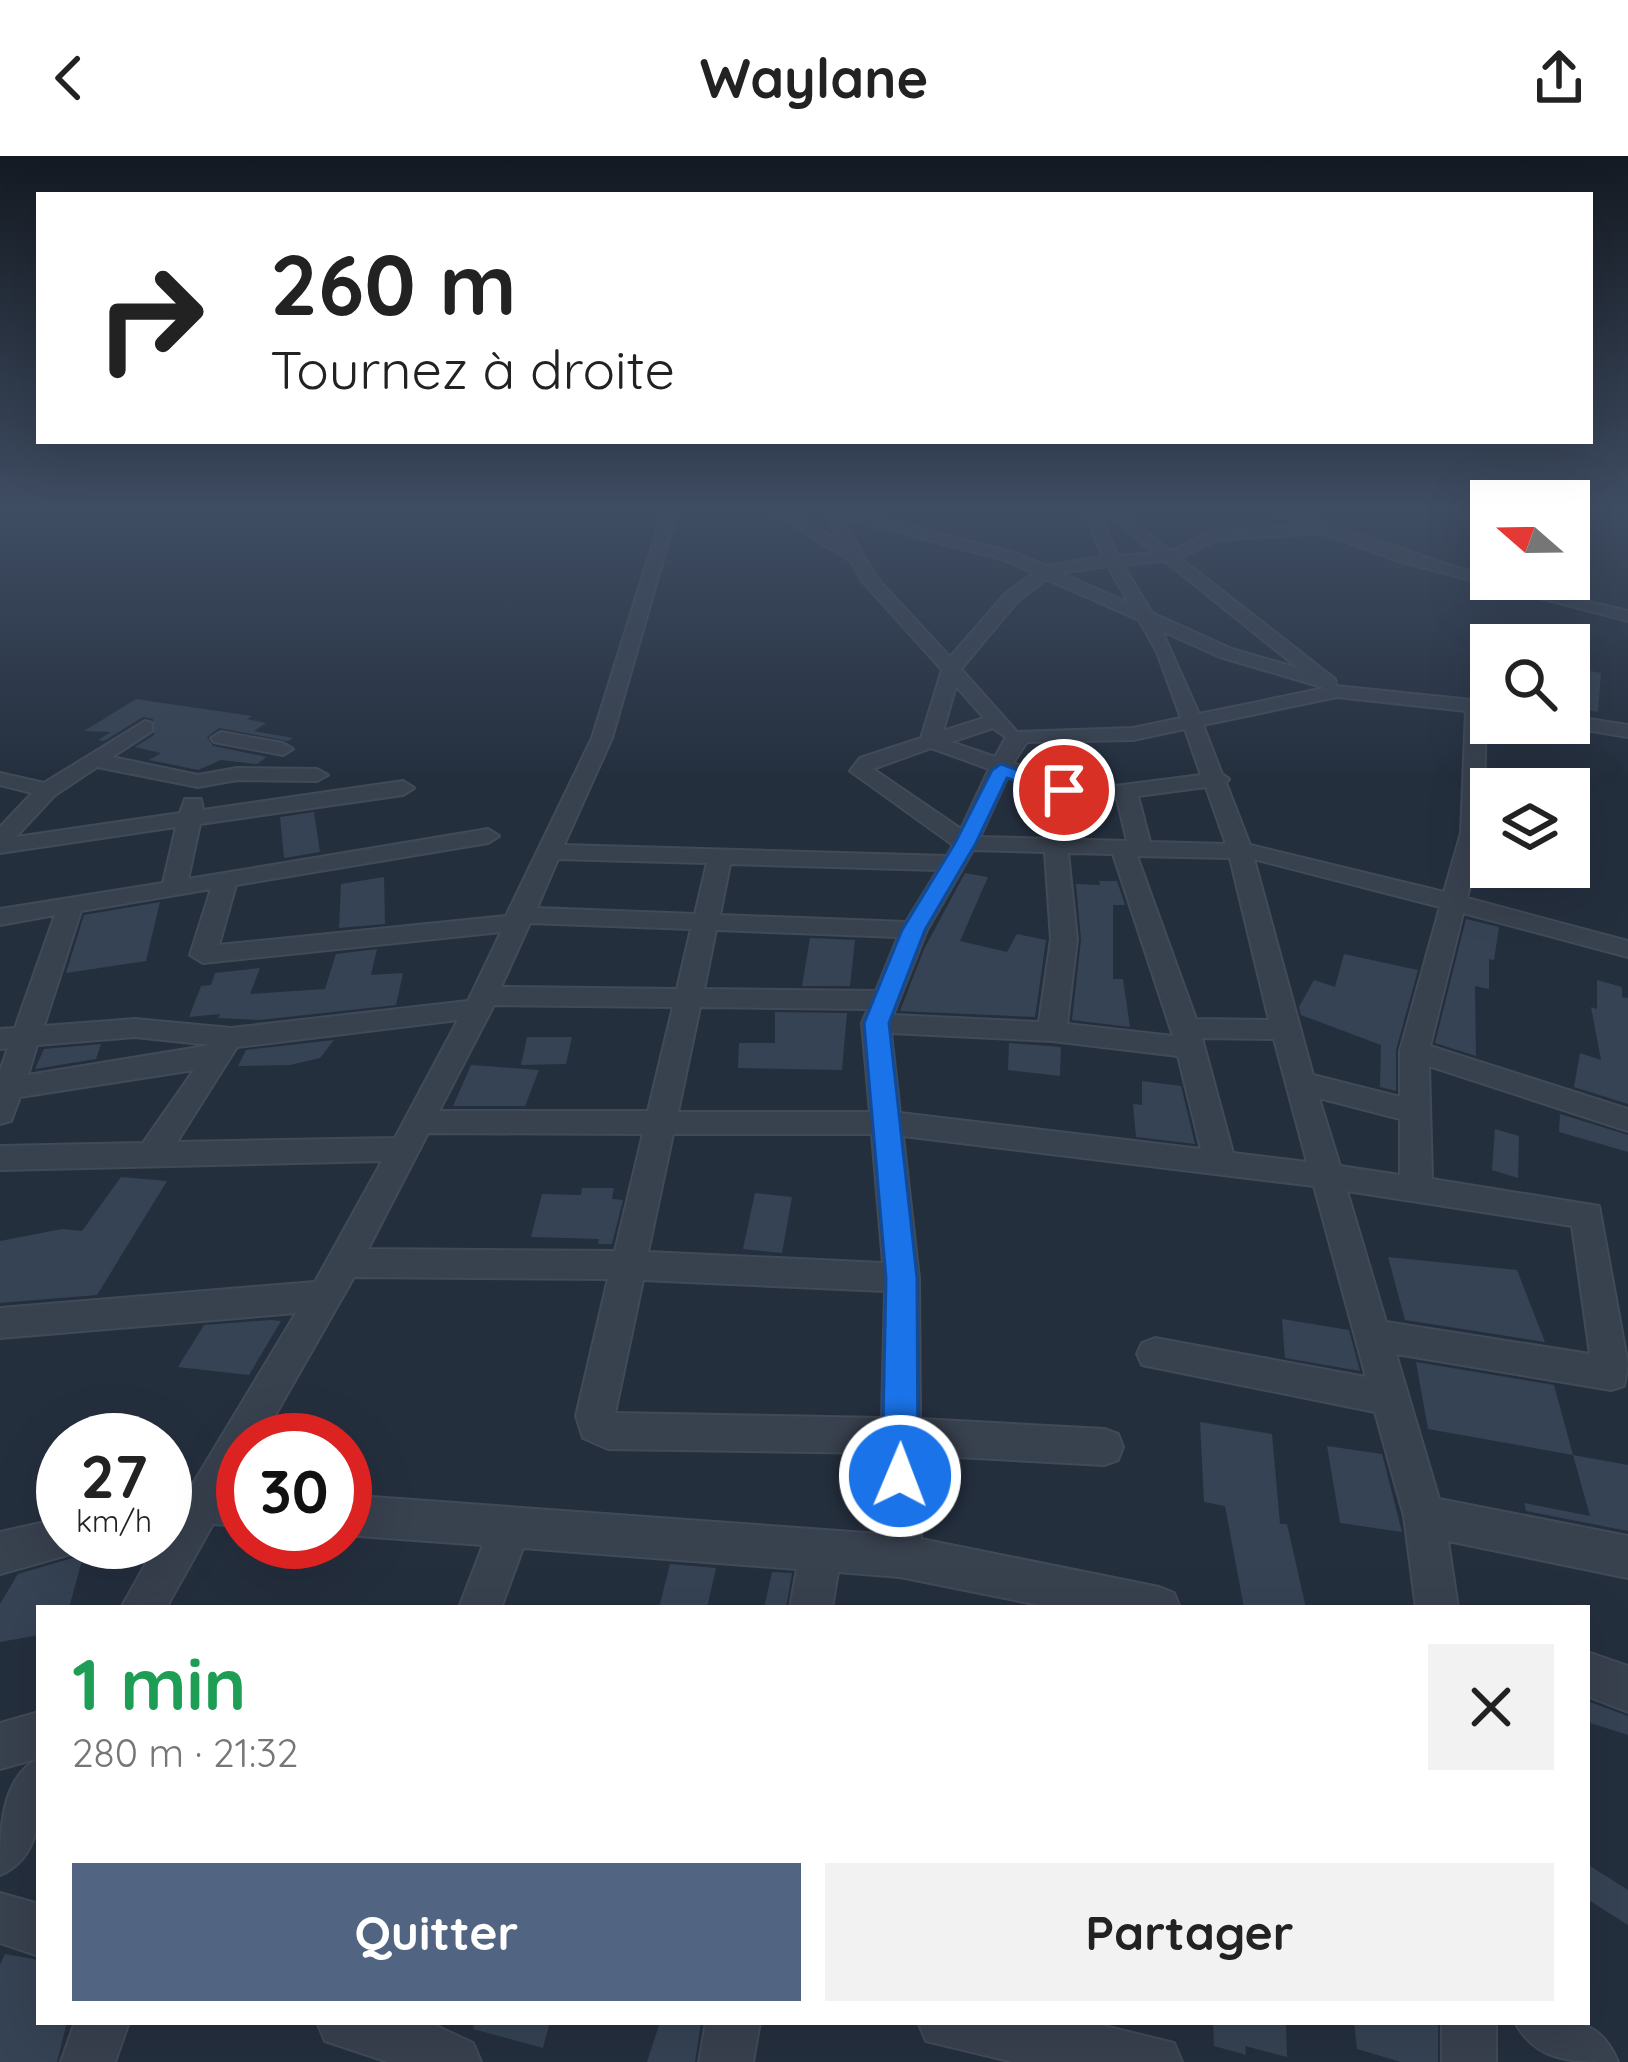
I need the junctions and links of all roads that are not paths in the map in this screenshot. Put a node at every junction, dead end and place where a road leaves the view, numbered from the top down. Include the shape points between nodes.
1 (643, 600) edge
2 (889, 600) edge
3 (1011, 600) edge
4 (1107, 600) edge
5 (1137, 600) edge
6 (1226, 600) edge
7 (1566, 600) edge
8 (1628, 616) edge
9 (1148, 618) junction
10 (952, 668) junction
11 (1333, 687) junction
12 (1470, 705) edge
13 (1190, 720) junction
14 (995, 721) junction
15 (1590, 725) edge
16 (145, 727) dead end
17 (1628, 731) edge
18 (1018, 737) junction
19 (221, 738) dead end
20 (930, 741) junction
21 (1480, 744) edge
22 (93, 760) junction
23 (1001, 770) junction
24 (250, 774) junction
25 (317, 775) dead end
26 (0, 779) edge
27 (1217, 779) junction
28 (199, 781) junction
29 (403, 788) dead end
30 (47, 790) junction
31 (1126, 792) junction
32 (190, 818) junction
33 (488, 836) dead end
34 (0, 843) edge
35 (1056, 846) junction
36 (1132, 850) junction
37 (1240, 850) junction
38 (548, 852) junction
39 (960, 853) junction
40 (720, 856) junction
41 (226, 880) junction
42 (174, 888) junction
43 (1456, 904) junction
44 (71, 905) junction
45 (0, 917) edge
46 (516, 919) junction
47 (706, 922) junction
48 (914, 930) junction
49 (1628, 949) edge
50 (688, 998) junction
51 (480, 1002) junction
52 (880, 1011) junction
53 (1286, 1030) junction
54 (1052, 1031) junction
55 (13, 1038) edge
56 (1188, 1038) junction
57 (225, 1047) junction
58 (1414, 1051) junction
59 (1302, 1083) junction
60 (5, 1101) edge
61 (1414, 1112) junction
62 (1628, 1120) edge
63 (659, 1123) junction
64 (888, 1123) junction
65 (413, 1136) junction
66 (152, 1155) junction
67 (0, 1158) edge
68 (1220, 1163) junction
69 (1327, 1176) junction
70 (1415, 1190) junction
71 (344, 1263) junction
72 (626, 1265) junction
73 (902, 1278) junction
74 (323, 1296) junction
75 (0, 1324) edge
76 (1372, 1335) junction
77 (1155, 1354) dead end
78 (1390, 1398) junction
79 (901, 1436) junction
80 (1104, 1447) dead end
81 (192, 1495) edge
82 (1424, 1516) junction
83 (372, 1517) edge
84 (510, 1527) junction
85 (36, 1544) edge
86 (821, 1550) junction
87 (0, 1553) edge
88 (900, 1556) junction
89 (1628, 1557) edge
90 (158, 1569) edge
91 (143, 1605) edge
92 (481, 1605) edge
93 (812, 1605) edge
94 (1145, 1605) edge
95 (1437, 1605) edge
96 (1590, 1674) edge
97 (1628, 1689) edge
98 (36, 1736) edge
99 (0, 1746) edge
100 (36, 1787) edge
101 (0, 1850) edge
102 (0, 1918) edge
103 (36, 1929) edge
104 (101, 2025) edge
105 (351, 2025) edge
106 (732, 2025) edge
107 (961, 2025) edge
108 (1469, 2025) edge
109 (1546, 2025) edge
110 (424, 2055) edge
111 (88, 2062) edge
112 (726, 2062) edge
113 (1155, 2062) edge
114 (1469, 2062) edge
115 (1591, 2062) edge

1 - 38 street via 602,738
2 - 10 street
3 - 10 street
4 - 9 street
5 - 9 street
6 - 11 street
7 - 8 street
9 - 11 street
9 - 13 street
10 - 14 street
10 - 20 street
11 - 12 street
11 - 13 street
13 - 18 street via 1119,736
13 - 27 street
14 - 18 street
14 - 20 street
15 - 17 street
16 - 22 street
18 - 23 street
19 - 24 street via 283,749
20 - 23 street
20 - 39 street via 861,771
21 - 43 street
22 - 28 street
22 - 30 street
23 - 31 street via 1073,792
23 - 39 street
24 - 25 street
24 - 28 street
26 - 30 street
27 - 31 street
27 - 37 street
28 - 32 street
29 - 32 street
30 - 34 street
31 - 36 street
32 - 34 street
32 - 42 street
33 - 41 street
35 - 36 street
35 - 39 street
35 - 54 street via 1064,939
36 - 37 street
36 - 56 street
37 - 43 street
37 - 53 street
38 - 40 street
38 - 46 street
39 - 40 street
39 - 48 street
40 - 47 street
41 - 42 street
41 - 46 street via 203,955
42 - 44 street
43 - 49 street
43 - 58 street
44 - 45 street
44 - 55 street
46 - 47 street
46 - 51 street
47 - 48 street
47 - 50 street
48 - 52 street
50 - 51 street
50 - 52 street
50 - 63 street
51 - 57 street
51 - 65 street
52 - 54 street
52 - 64 street
53 - 56 street
53 - 59 street
54 - 56 street
55 - 57 street via 135,1028
55 - 60 street
56 - 68 street
57 - 60 street
57 - 66 street
58 - 61 street
58 - 62 street
59 - 61 street
59 - 69 street
61 - 70 street
63 - 64 street
63 - 65 street
63 - 72 street
64 - 68 street
64 - 73 street
65 - 66 street
65 - 71 street
66 - 67 street
68 - 69 street
69 - 70 street
69 - 76 street
70 - 76 street via 1587,1215 1611,1374
71 - 72 street
71 - 74 street
72 - 73 street
72 - 79 street via 597,1426
73 - 79 street
74 - 75 street
74 - 81 street
76 - 78 street
77 - 78 street
78 - 82 street
79 - 80 street
79 - 88 street
82 - 89 street
82 - 95 street
83 - 84 street
84 - 86 street
84 - 92 street
85 - 87 street
86 - 88 street
86 - 93 street
88 - 94 street
90 - 91 street
96 - 97 street
98 - 99 street
100 - 101 street
102 - 103 street
104 - 111 street
105 - 110 street
106 - 112 street
107 - 113 street
108 - 114 street
109 - 115 street

